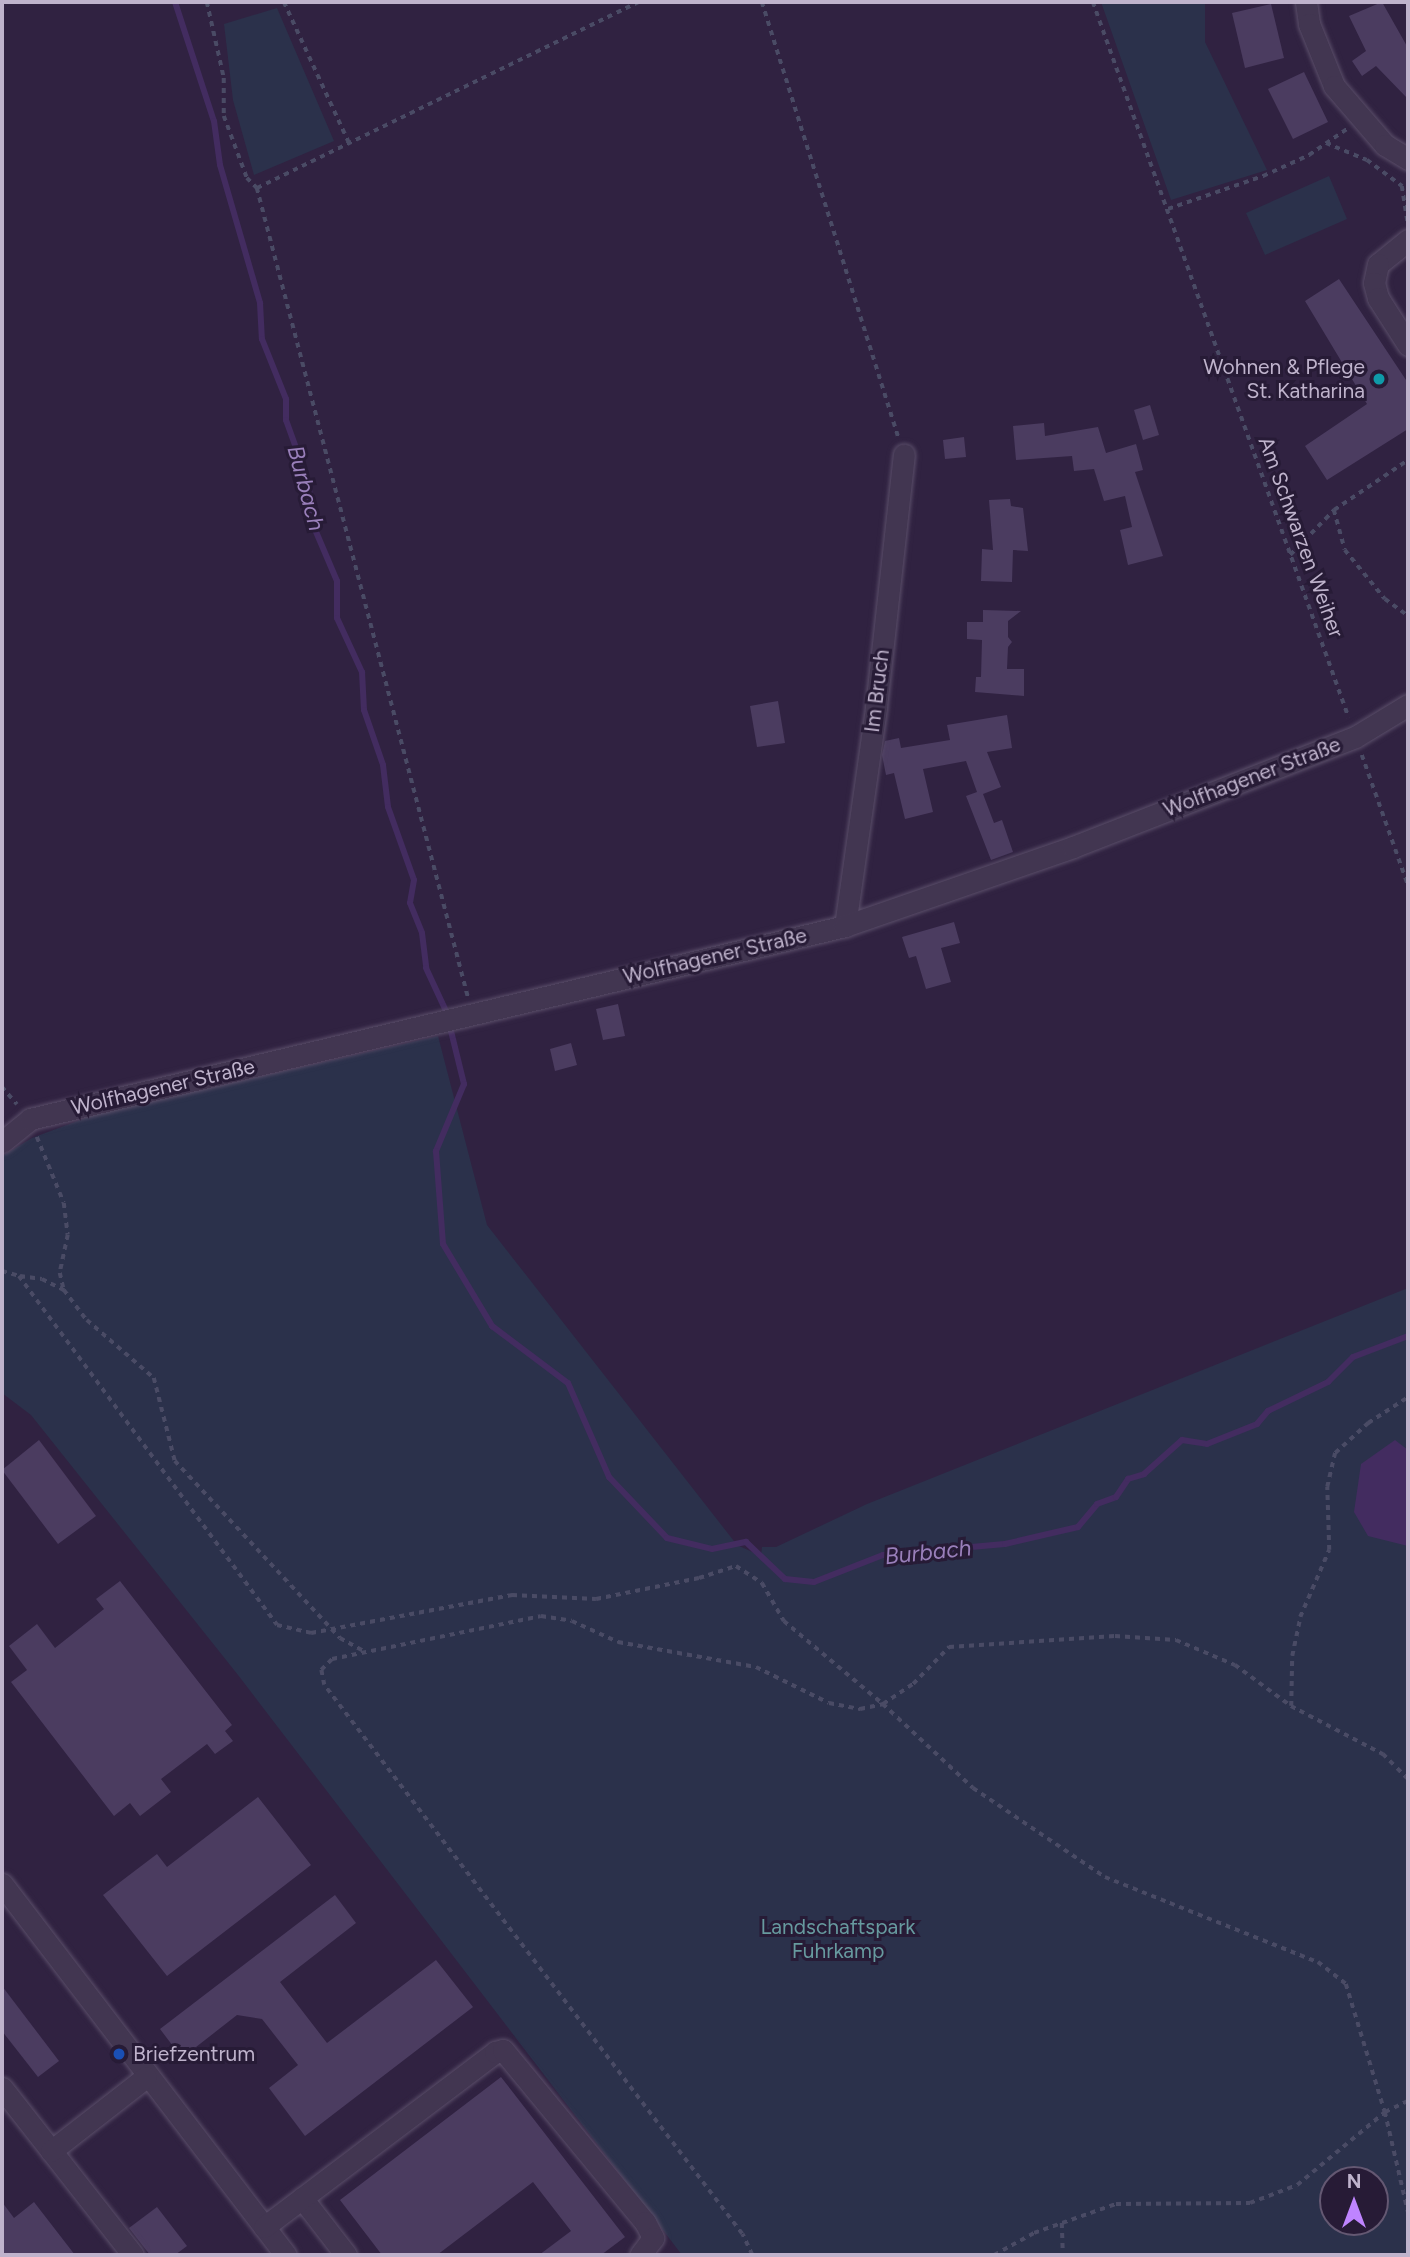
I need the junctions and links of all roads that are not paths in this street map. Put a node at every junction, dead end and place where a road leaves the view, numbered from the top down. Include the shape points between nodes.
1 (1307, 2) edge
2 (1408, 159) edge
3 (1408, 240) edge
4 (1408, 345) edge
5 (904, 455) road end
6 (1408, 705) edge
7 (845, 926) junction
8 (2, 1142) edge
9 (2, 1884) edge
10 (146, 2077) junction
11 (2, 2088) edge
12 (51, 2151) junction
13 (302, 2198) junction
14 (264, 2227) junction
15 (133, 2255) edge
16 (286, 2255) edge
17 (346, 2255) edge
18 (640, 2255) edge

1 - 2 street via 1309,24 1334,86 1385,145
3 - 4 street via 1378,264 1374,282 1378,298
5 - 7 street, Im Bruch via 876,707
6 - 7 street, Wolfhagener Straße via 1355,737 1073,847
7 - 8 street, Wolfhagener Straße via 30,1119
9 - 10 street
10 - 12 street
10 - 14 street
11 - 12 street
12 - 15 street
13 - 14 street
13 - 17 street
13 - 18 street via 503,2050 645,2222 653,2238
14 - 16 street

